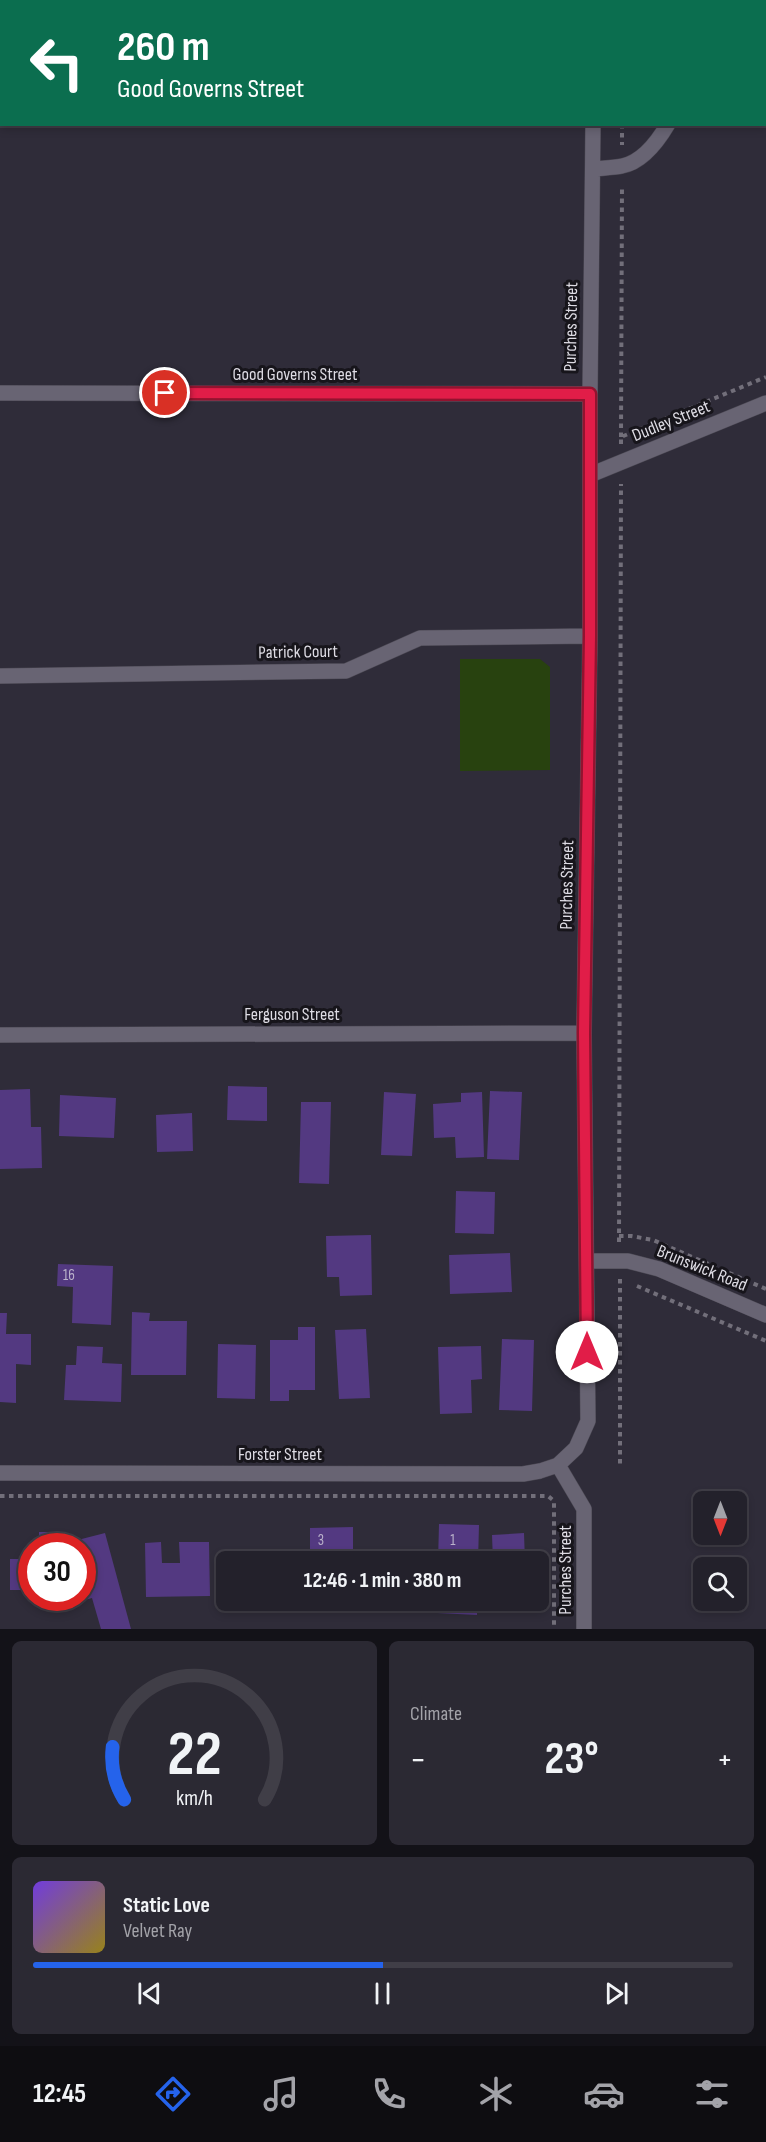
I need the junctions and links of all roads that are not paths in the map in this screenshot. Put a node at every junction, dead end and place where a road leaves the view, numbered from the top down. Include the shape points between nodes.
1 (593, 126) edge
2 (667, 126) edge
3 (592, 169) junction
4 (0, 393) edge
5 (590, 394) junction
6 (766, 403) edge
7 (590, 475) junction
8 (590, 636) junction
9 (0, 676) edge
10 (584, 1033) junction
11 (0, 1035) edge
12 (587, 1261) junction
13 (766, 1315) edge
14 (558, 1465) junction
15 (0, 1473) edge
16 (584, 1629) edge

1 - 3 street, Purches Street
2 - 3 street via 658,142 633,162
3 - 5 street, Purches Street
4 - 5 street, Good Governs Street
5 - 7 street, Purches Street
6 - 7 street, Dudley Street
7 - 8 street, Purches Street
8 - 9 street, Patrick Court via 420,638 346,672
8 - 10 street, Purches Street
10 - 11 street, Ferguson Street
10 - 12 street, Purches Street
12 - 13 street, Brunswick Road via 628,1261 660,1269
12 - 14 street, Purches Street via 588,1421 576,1448
14 - 15 street, Forster Street via 523,1474
14 - 16 street, Purches Street via 584,1509

